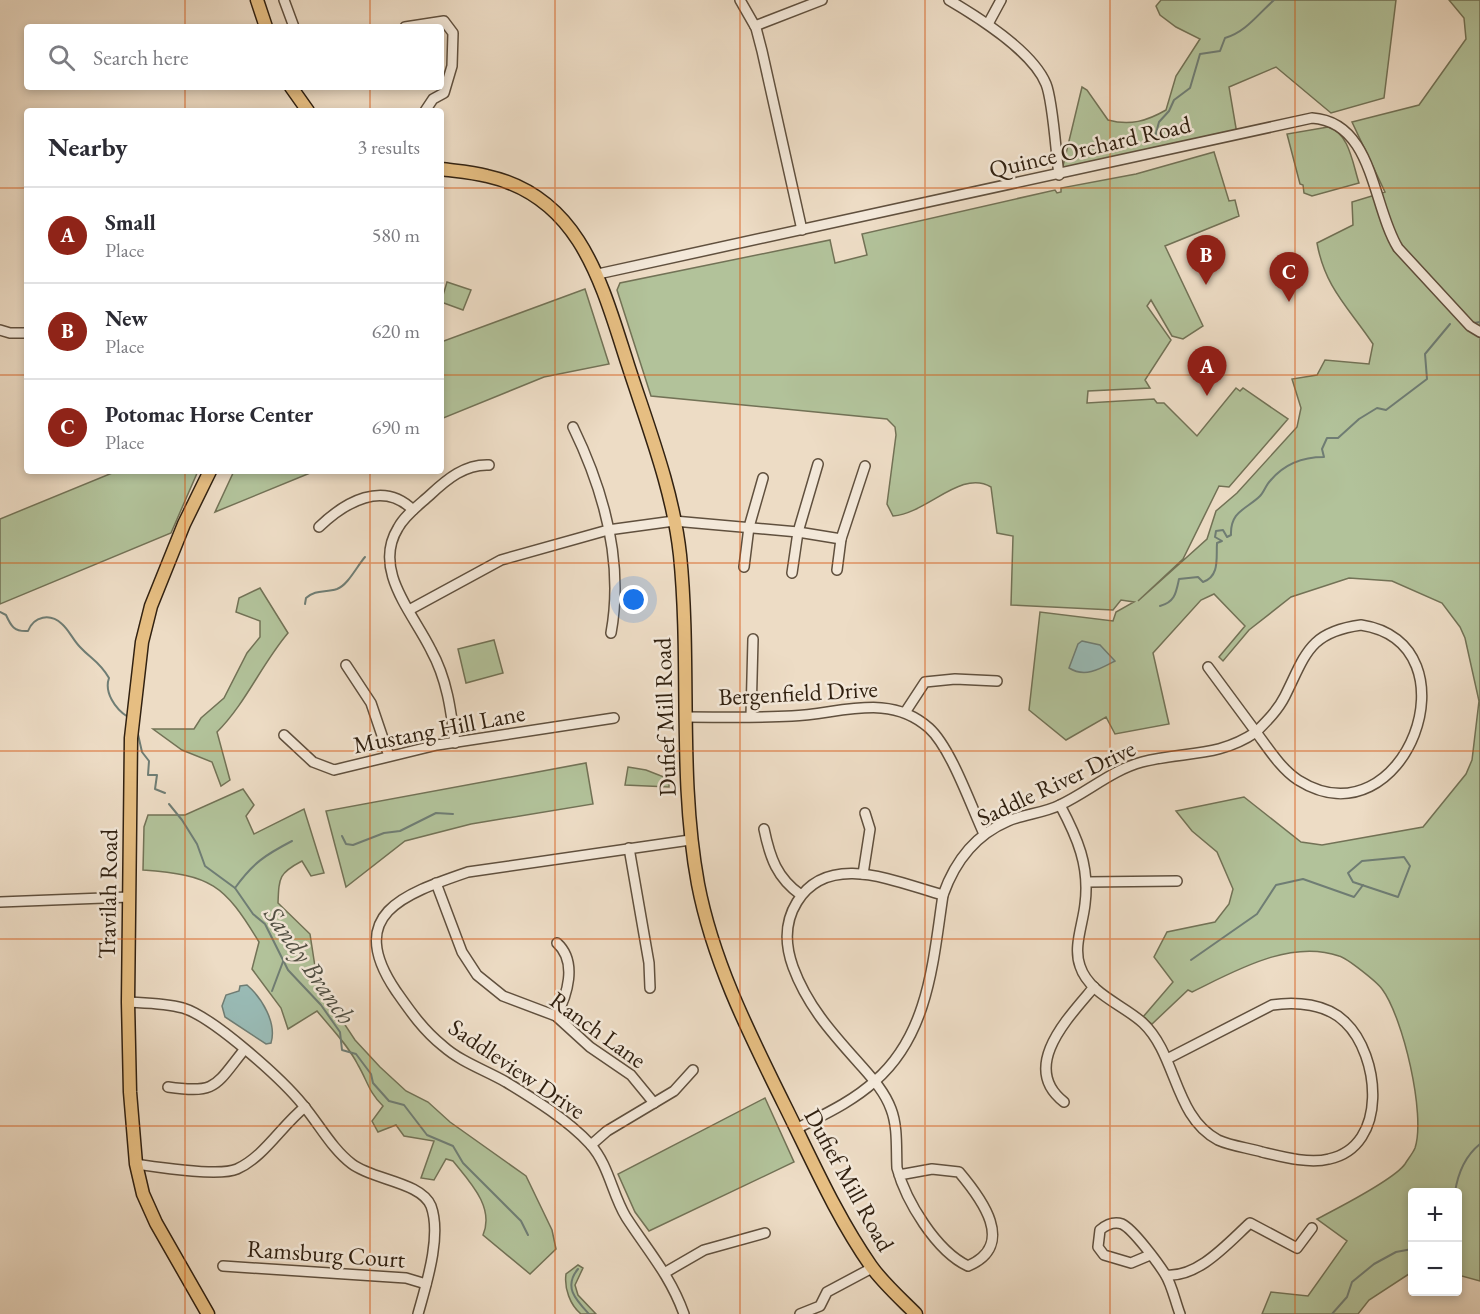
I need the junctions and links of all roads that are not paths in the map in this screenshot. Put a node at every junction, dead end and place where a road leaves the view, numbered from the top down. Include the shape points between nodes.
1 (284, 0) edge
2 (740, 0) edge
3 (822, 0) edge
4 (949, 0) edge
5 (1001, 0) edge
6 (261, 1) edge
7 (266, 24) edge
8 (293, 24) edge
9 (424, 24) edge
10 (988, 24) junction
11 (755, 26) junction
12 (293, 90) edge
13 (306, 108) edge
14 (427, 108) edge
15 (444, 169) edge
16 (1059, 175) junction
17 (802, 230) junction
18 (598, 274) junction
19 (0, 330) edge
20 (24, 333) edge
21 (1480, 333) edge
22 (573, 427) dead end
23 (818, 464) dead end
24 (489, 465) dead end
25 (865, 466) dead end
26 (209, 474) edge
27 (764, 478) dead end
28 (413, 510) junction
29 (674, 521) junction
30 (319, 527) dead end
31 (749, 527) junction
32 (608, 530) junction
33 (798, 532) junction
34 (841, 539) junction
35 (744, 567) dead end
36 (837, 570) dead end
37 (792, 573) dead end
38 (409, 610) junction
39 (611, 633) dead end
40 (753, 639) dead end
41 (346, 665) dead end
42 (1208, 667) dead end
43 (997, 681) dead end
44 (906, 711) junction
45 (686, 717) junction
46 (751, 717) junction
47 (614, 718) dead end
48 (1256, 732) junction
49 (284, 735) dead end
50 (455, 743) junction
51 (389, 756) junction
52 (1060, 805) junction
53 (865, 813) dead end
54 (764, 829) dead end
55 (984, 834) junction
56 (690, 840) junction
57 (628, 849) junction
58 (863, 874) junction
59 (1177, 881) dead end
60 (1087, 882) junction
61 (436, 884) junction
62 (943, 894) junction
63 (801, 895) junction
64 (129, 897) junction
65 (0, 902) edge
66 (557, 944) dead end
67 (1094, 987) junction
68 (650, 988) dead end
69 (128, 1002) junction
70 (556, 1016) junction
71 (244, 1050) junction
72 (1167, 1059) junction
73 (693, 1070) dead end
74 (875, 1082) junction
75 (168, 1087) dead end
76 (1064, 1102) dead end
77 (654, 1103) junction
78 (305, 1107) junction
79 (796, 1129) junction
80 (591, 1145) junction
81 (136, 1164) junction
82 (899, 1175) junction
83 (1312, 1228) dead end
84 (765, 1233) dead end
85 (1150, 1255) junction
86 (223, 1266) dead end
87 (872, 1268) junction
88 (666, 1272) junction
89 (1166, 1275) junction
90 (426, 1284) junction
91 (820, 1306) junction
92 (208, 1314) edge
93 (418, 1314) edge
94 (684, 1314) edge
95 (800, 1314) edge
96 (827, 1314) edge
97 (916, 1314) edge
98 (1180, 1314) edge

1 - 8 street
2 - 11 street
3 - 11 street
4 - 10 street
5 - 10 street
6 - 7 main road
9 - 14 street via 444,21 453,33 451,76 444,93
10 - 16 street via 1035,66 1047,84
11 - 17 street
12 - 13 main road
15 - 18 main road, Dufief Mill Road via 488,176 536,197 579,238
16 - 17 street, Quince Orchard Road
16 - 21 street, Quince Orchard Road via 1312,118 1340,125 1354,140 1366,163 1389,234 1398,248
17 - 18 street, Quince Orchard Road
18 - 29 main road, Dufief Mill Road
19 - 20 street
22 - 32 street via 592,466
23 - 33 street
24 - 28 street via 464,469
25 - 34 street
26 - 64 main road, Travilah Road via 159,585 141,642 131,735
27 - 31 street
28 - 30 street via 403,500 382,494 335,512
28 - 38 street via 395,533 389,562 394,582
29 - 31 street
29 - 32 street
29 - 45 main road, Dufief Mill Road via 682,588
31 - 33 street
31 - 35 street
32 - 38 street via 501,560
32 - 39 street via 617,575
33 - 34 street
33 - 37 street
34 - 36 street
38 - 50 street via 444,678
40 - 46 street
41 - 51 street via 372,703
42 - 48 street
43 - 44 street via 925,682
44 - 46 street, Bergenfield Drive via 870,707
44 - 55 street, Bergenfield Drive via 942,744
45 - 46 street, Bergenfield Drive
45 - 56 main road, Dufief Mill Road
47 - 50 street, Mustang Hill Lane
48 - 48 street, Saddle River Drive via 1298,780 1328,791 1358,791 1388,779 1411,755 1429,713 1430,683 1424,662 1396,635 1370,626 1339,628 1305,652 1278,708
48 - 52 street, Saddle River Drive via 1224,749 1139,763
49 - 51 street, Mustang Hill Lane via 313,762 327,769
50 - 51 street, Mustang Hill Lane
52 - 55 street, Saddle River Drive via 1009,821
52 - 60 street via 1077,837
53 - 58 street via 870,829
54 - 63 street via 780,877
55 - 62 street, Saddle River Drive via 958,863
56 - 57 street, Saddleview Drive
56 - 79 main road, Dufief Mill Road via 704,913 721,968
57 - 61 street, Saddleview Drive via 490,867
57 - 68 street
58 - 62 street
58 - 63 street via 831,875
59 - 60 street
60 - 67 street via 1078,957
61 - 70 street, Ranch Lane via 462,952 477,975 503,996
61 - 80 street, Saddleview Drive via 400,901 382,918 375,941 378,960 387,977 416,1020 442,1046 532,1099
62 - 74 street, Saddle River Drive via 921,1013 904,1049
63 - 74 street via 791,912 786,935 798,979 819,1018
64 - 65 street
64 - 69 main road, Travilah Road
66 - 70 street via 567,958 568,989
67 - 72 street via 1143,1023
67 - 76 street via 1059,1029 1048,1052 1048,1082 1054,1095
69 - 71 street via 183,1008
69 - 81 main road, Travilah Road
70 - 77 street, Ranch Lane via 590,1047 631,1075
71 - 75 street via 219,1081 205,1089
71 - 78 street via 257,1058
72 - 72 street via 1186,1106 1218,1140 1320,1161 1335,1158 1356,1144 1371,1118 1372,1084 1361,1043 1344,1021 1316,1006 1272,1005
73 - 77 street via 674,1091
74 - 79 street, Saddle River Drive
74 - 82 street via 892,1110
77 - 80 street
78 - 81 street via 259,1153 238,1168 183,1170
78 - 90 street via 355,1166 422,1193 430,1204 434,1233
79 - 87 main road, Dufief Mill Road
80 - 88 street, Saddleview Drive via 603,1161 626,1216
81 - 92 main road, Travilah Road via 143,1194 156,1223
82 - 82 street via 914,1209 946,1251 968,1266 980,1260 992,1244 993,1228 959,1172 932,1169
83 - 89 street via 1297,1248 1250,1223 1205,1261 1176,1276
84 - 88 street via 704,1250
85 - 85 street via 1122,1224 1113,1223 1100,1230 1098,1247 1104,1255 1131,1263
85 - 89 street
86 - 90 street, Ramsburg Court via 406,1278
87 - 91 street via 827,1292
87 - 97 main road, Dufief Mill Road
88 - 94 street, Saddleview Drive
89 - 98 street
90 - 93 street
91 - 95 street
91 - 96 street

